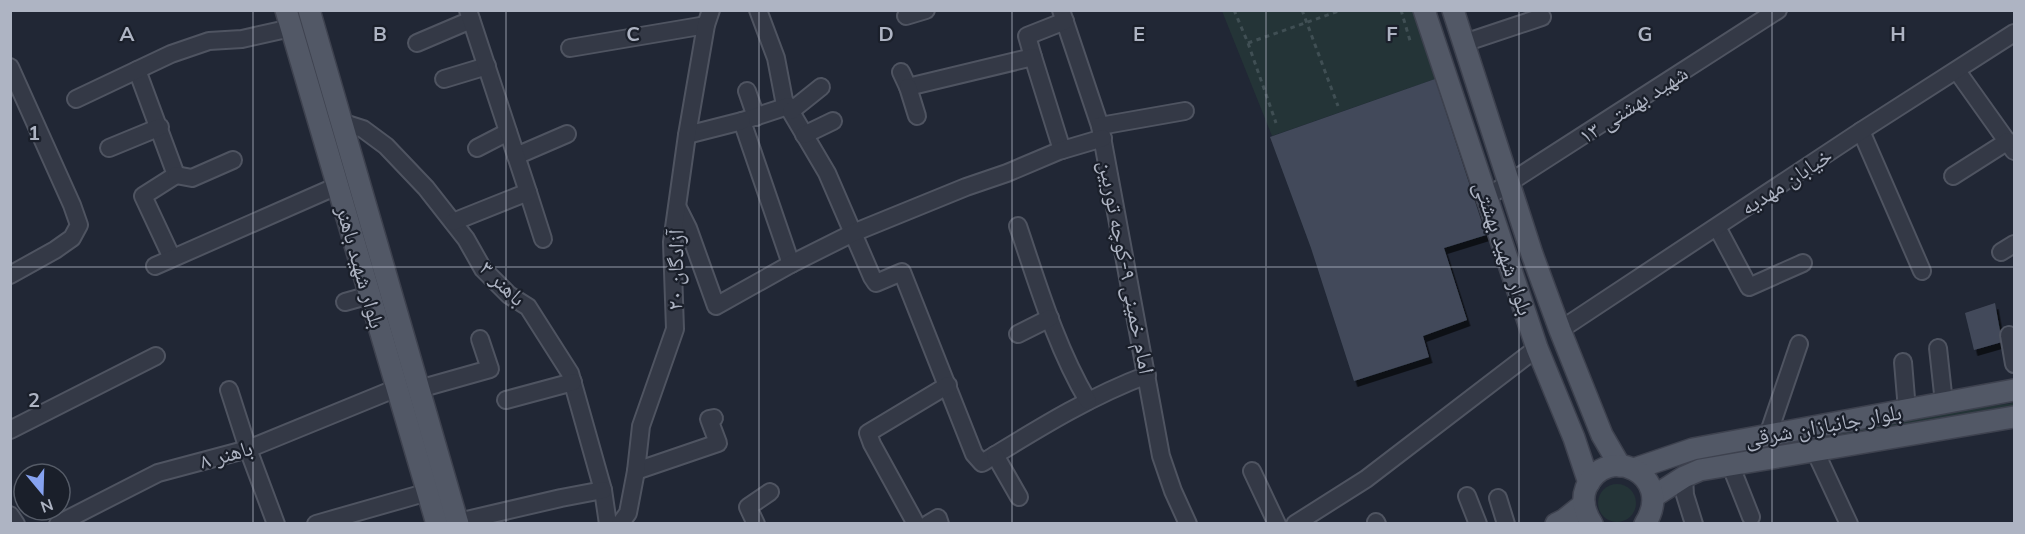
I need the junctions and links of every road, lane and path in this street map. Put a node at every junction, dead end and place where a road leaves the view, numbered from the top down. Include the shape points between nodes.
1 (309, 10) edge
2 (758, 10) edge
3 (926, 10) edge
4 (1234, 10) edge
5 (1302, 10) edge
6 (1342, 10) edge
7 (1401, 10) edge
8 (1424, 10) edge
9 (1453, 10) edge
10 (1778, 10) edge
11 (470, 15) edge
12 (906, 16) dead end
13 (1063, 16) edge
14 (1542, 17) dead end
15 (708, 18) edge
16 (288, 19) edge
17 (1306, 23) junction
18 (2014, 33) edge
19 (417, 43) dead end
20 (1248, 43) junction
21 (1464, 43) junction
22 (1411, 44) dead end
23 (570, 48) dead end
24 (1033, 57) junction
25 (487, 66) junction
26 (10, 67) edge
27 (137, 70) junction
28 (1958, 71) junction
29 (901, 72) dead end
30 (444, 79) dead end
31 (821, 87) dead end
32 (908, 87) junction
33 (747, 91) dead end
34 (75, 99) dead end
35 (1338, 106) dead end
36 (789, 109) junction
37 (1185, 111) dead end
38 (916, 116) dead end
39 (749, 119) junction
40 (833, 121) dead end
41 (341, 122) junction
42 (1276, 123) dead end
43 (160, 127) junction
44 (1861, 131) junction
45 (508, 132) junction
46 (1101, 132) junction
47 (567, 134) dead end
48 (687, 135) junction
49 (804, 135) junction
50 (2011, 146) edge
51 (477, 147) dead end
52 (110, 148) dead end
53 (1062, 150) junction
54 (516, 156) junction
55 (233, 160) dead end
56 (176, 175) junction
57 (1953, 176) dead end
58 (1510, 183) junction
59 (337, 186) junction
60 (528, 192) junction
61 (1486, 197) junction
62 (678, 208) junction
63 (453, 222) junction
64 (1018, 226) dead end
65 (1119, 226) junction
66 (1717, 226) junction
67 (853, 233) junction
68 (543, 239) dead end
69 (172, 258) junction
70 (1803, 263) dead end
71 (791, 264) junction
72 (155, 266) dead end
73 (1922, 271) dead end
74 (10, 275) edge
75 (370, 296) junction
76 (345, 302) dead end
77 (1050, 318) junction
78 (1560, 330) junction
79 (1018, 334) dead end
80 (2009, 335) dead end
81 (480, 339) dead end
82 (1799, 344) dead end
83 (1537, 348) junction
84 (1938, 348) dead end
85 (156, 356) dead end
86 (1903, 362) dead end
87 (2014, 364) edge
88 (1147, 375) junction
89 (573, 381) junction
90 (948, 385) junction
91 (411, 387) junction
92 (229, 390) dead end
93 (2014, 390) edge
94 (506, 400) dead end
95 (1088, 400) junction
96 (1944, 403) junction
97 (1907, 410) junction
98 (2014, 417) edge
99 (714, 418) dead end
100 (10, 429) edge
101 (1768, 435) junction
102 (248, 449) junction
103 (1815, 451) junction
104 (1161, 456) junction
105 (988, 459) junction
106 (1730, 464) junction
107 (1627, 467) junction
108 (636, 471) junction
109 (1252, 471) dead end
110 (1684, 477) junction
111 (1589, 483) junction
112 (603, 490) junction
113 (428, 492) junction
114 (770, 492) dead end
115 (1467, 496) dead end
116 (1019, 497) dead end
117 (1653, 497) junction
118 (1498, 498) dead end
119 (1584, 504) junction
120 (10, 515) edge
121 (1751, 518) dead end
122 (451, 523) edge
123 (16, 524) edge
124 (58, 524) edge
125 (276, 524) edge
126 (316, 524) edge
127 (608, 524) edge
128 (620, 524) edge
129 (756, 524) edge
130 (916, 524) edge
131 (928, 524) edge
132 (940, 524) edge
133 (1188, 524) edge
134 (1277, 524) edge
135 (1295, 524) edge
136 (1478, 524) edge
137 (1506, 524) edge
138 (1556, 524) edge
139 (1592, 524) edge
140 (1645, 524) edge
141 (1694, 524) edge
142 (1849, 524) edge

1 - 41 main road, بلوار شهید باهنر
2 - 36 street
3 - 12 street
4 - 20 path
5 - 17 path
6 - 17 path
7 - 22 path
8 - 61 main road, بلوار شهید بهشتی
9 - 21 main road, بلوار شهید بهشتی
10 - 58 street, شهید بهشتی ۱۳
11 - 19 street
11 - 25 street
13 - 24 street via 1027,36
13 - 46 street, امام خمینی ۹-کوچه توربین
14 - 21 street
15 - 23 street
15 - 48 street, آزادگان ۲۰
16 - 27 street via 242,39 209,41
16 - 59 main road, بلوار شهید باهنر
17 - 20 path
17 - 35 path
18 - 28 street, خیابان مهدیه
20 - 42 path
21 - 58 main road, بلوار شهید بهشتی
24 - 32 street
24 - 53 street
25 - 30 street
25 - 45 street
26 - 74 street via 79,225 72,238
27 - 34 street
27 - 43 street
28 - 44 street, خیابان مهدیه
28 - 50 street
29 - 32 street
31 - 36 street
32 - 38 street
33 - 39 street
36 - 39 street
36 - 49 street
37 - 46 street
39 - 48 street
39 - 71 street
40 - 49 street
41 - 63 street, باهنر ۳ via 363,129 386,146
41 - 91 main road, بلوار شهید باهنر
43 - 52 street
43 - 56 street
44 - 66 street, خیابان مهدیه
44 - 73 street
45 - 51 street
45 - 54 street
46 - 53 street
46 - 65 street, امام خمینی ۹-کوچه توربین
47 - 54 street
48 - 62 street, آزادگان ۲۰
49 - 67 street via 827,173
50 - 57 street
53 - 67 street
54 - 60 street
55 - 56 street via 192,178
56 - 69 street via 143,196
58 - 61 street, شهید بهشتی ۱۳
58 - 78 main road, بلوار شهید بهشتی
59 - 69 street
59 - 75 main road, بلوار شهید باهنر
60 - 63 street
60 - 68 street
61 - 83 main road, بلوار شهید بهشتی
62 - 71 street via 716,306
62 - 108 street, آزادگان ۲۰ via 672,242 675,329 641,426
63 - 89 street, باهنر ۳ via 483,269 509,295 528,307
64 - 77 street
65 - 88 street, امام خمینی ۹-کوچه توربین
65 - 104 street via 1158,463
66 - 70 street via 1749,287
66 - 78 street, خیابان مهدیه
67 - 71 street
67 - 90 street via 876,283 902,272
69 - 72 street
75 - 76 street
75 - 91 main road, بلوار شهید باهنر
77 - 79 street
77 - 95 street
78 - 107 main road, بلوار شهید بهشتی via 1602,435
80 - 87 street
81 - 91 street, باهنر ۸ via 490,369
82 - 101 street
83 - 111 main road, بلوار شهید بهشتی
83 - 135 street via 1366,479
84 - 96 street
85 - 100 street
86 - 97 street
88 - 95 street
88 - 104 street, امام خمینی ۹-کوچه توربین
89 - 94 street
89 - 112 street, باهنر ۳
90 - 105 street via 974,454
90 - 130 street via 868,433
91 - 102 street, باهنر ۸
91 - 113 main road, بلوار شهید باهنر
91 - 122 main road, بلوار شهید باهنر
92 - 102 street
93 - 96 main road, بلوار جانبازان شرقی
95 - 105 street
96 - 97 main road, بلوار جانبازان شرقی
97 - 101 main road, بلوار جانبازان شرقی
98 - 103 main road, بلوار جانبازان شرقی
99 - 108 street via 709,419 718,443
101 - 107 main road, بلوار جانبازان شرقی
102 - 124 street, باهنر ۸ via 158,472
102 - 125 street
103 - 106 main road, بلوار جانبازان شرقی
103 - 142 street
104 - 133 street, امام خمینی ۹-کوچه توربین
105 - 116 street
106 - 110 main road, بلوار جانبازان شرقی
106 - 121 street
107 - 111 main road, بلوار جانبازان شرقی via 1609,467
107 - 117 main road, بلوار شهید بهشتی via 1643,475
108 - 128 street, آزادگان ۲۰ via 628,513
109 - 134 street
110 - 117 main road, بلوار جانبازان شرقی
110 - 141 street
111 - 119 main road
112 - 122 street
112 - 127 street, باهنر ۳
113 - 122 main road, بلوار شهید باهنر
113 - 126 street
114 - 129 street via 748,507
115 - 136 street
117 - 140 main road via 1651,515
118 - 137 street
119 - 138 main road
119 - 139 main road
120 - 123 street
131 - 132 street via 938,518

